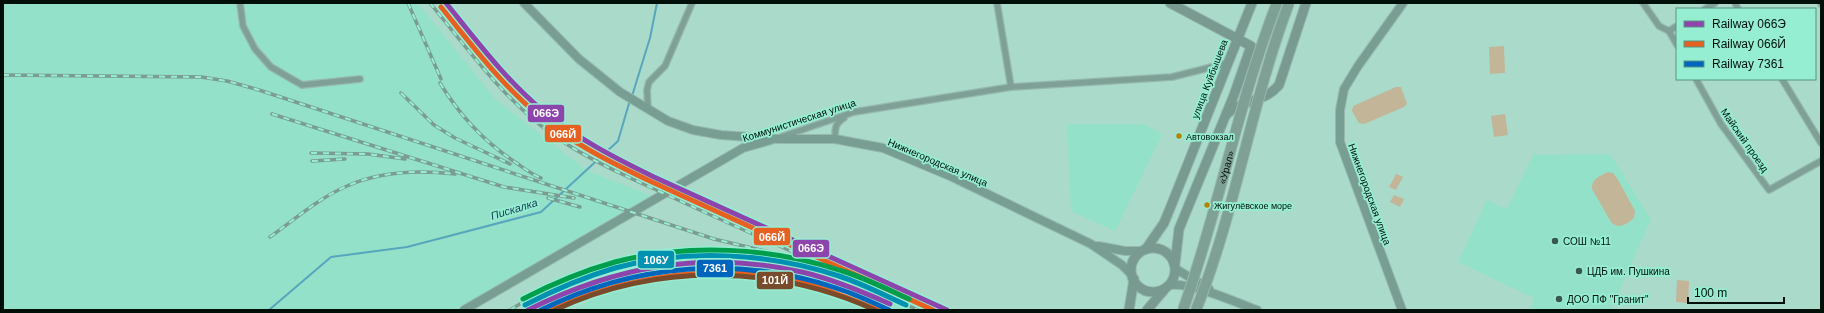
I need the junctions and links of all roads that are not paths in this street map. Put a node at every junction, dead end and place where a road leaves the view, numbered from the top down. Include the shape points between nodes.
1 (240, 3) edge
2 (524, 3) edge
3 (692, 3) edge
4 (997, 3) edge
5 (1170, 3) edge
6 (1252, 3) edge
7 (1277, 3) edge
8 (1289, 3) edge
9 (1306, 3) edge
10 (1403, 3) edge
11 (1644, 3) edge
12 (1676, 27) edge
13 (1669, 31) junction
14 (1236, 39) junction
15 (1676, 43) edge
16 (1228, 63) junction
17 (360, 79) dead end
18 (1697, 80) edge
19 (1783, 80) edge
20 (1010, 87) junction
21 (648, 109) junction
22 (854, 112) junction
23 (1226, 115) junction
24 (778, 138) junction
25 (835, 139) junction
26 (1821, 143) edge
27 (1821, 161) edge
28 (1091, 244) junction
29 (1144, 250) junction
30 (1175, 266) junction
31 (1133, 277) junction
32 (1167, 287) junction
33 (1227, 300) junction
34 (464, 310) edge
35 (1129, 310) edge
36 (1146, 310) edge
37 (1183, 310) edge
38 (1196, 310) edge
39 (1257, 310) edge
40 (1402, 310) edge

1 - 17 street via 243,26 255,48 271,67 302,85
2 - 21 main road, Нижнегородская улица via 580,59 620,92
3 - 21 street via 665,66 649,82
4 - 20 street
5 - 14 main road
6 - 14 main road, улица Куйбышева
7 - 37 highway, «Урал», bridge via 1238,119 1199,267
8 - 38 highway, «Урал», bridge via 1269,60 1228,215
9 - 23 main road via 1279,85 1265,98 1232,109
10 - 40 main road, Нижнегородская улица via 1344,89 1340,110 1340,142
11 - 13 street via 1658,26
12 - 13 street
13 - 15 street
14 - 16 main road, улица Куйбышева
14 - 23 main road via 1251,46
16 - 20 street, Коммунистическая улица via 1172,77
16 - 29 main road, улица Куйбышева via 1164,223
18 - 27 street, Майский проезд via 1722,124 1769,190
19 - 26 street
20 - 22 street, Коммунистическая улица
21 - 24 main road, Нижнегородская улица via 668,121 693,130 721,135
22 - 24 street, Коммунистическая улица
22 - 25 street via 838,121
23 - 30 main road via 1179,229
24 - 25 main road, Нижнегородская улица
24 - 34 main road, Коммунистическая улица via 743,148
25 - 28 main road, Нижнегородская улица via 883,148 950,176
28 - 29 main road, Нижнегородская улица via 1115,250
28 - 31 main road, Нижнегородская улица via 1122,264
29 - 30 main road via 1164,250 1171,256
29 - 31 main road via 1133,261
30 - 32 main road via 1174,278
30 - 33 main road
31 - 32 main road via 1139,286 1147,291
31 - 35 main road
32 - 33 main road via 1178,285
32 - 36 main road
33 - 39 main road

